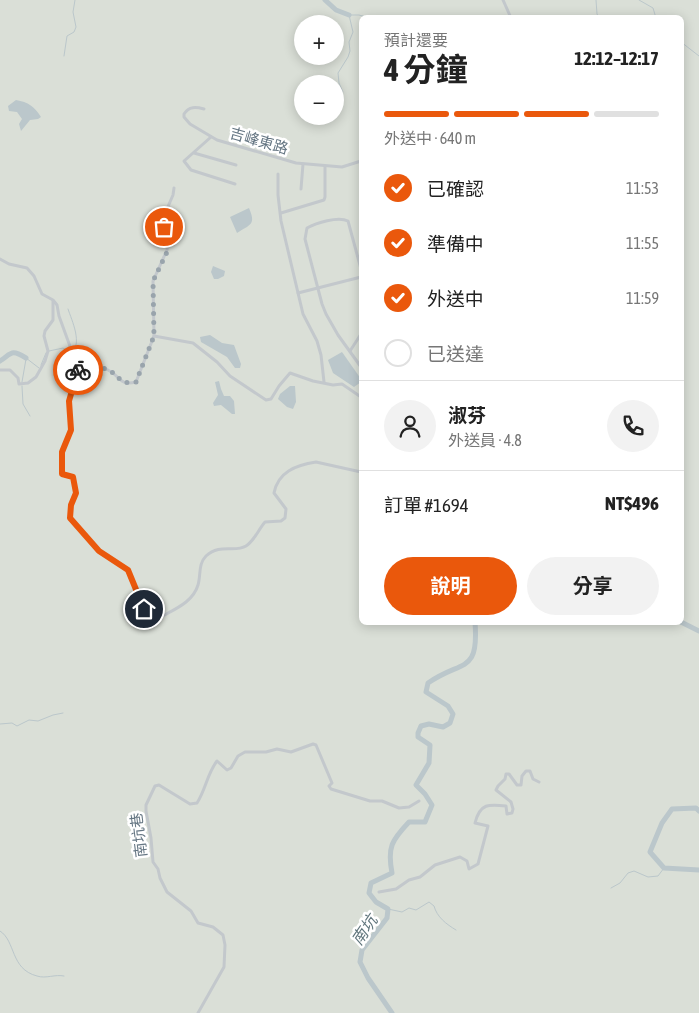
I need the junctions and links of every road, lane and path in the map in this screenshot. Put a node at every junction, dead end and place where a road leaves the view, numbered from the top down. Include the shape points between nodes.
1 (503, 0) edge
2 (510, 15) edge
3 (204, 109) dead end
4 (211, 137) junction
5 (193, 153) junction
6 (359, 162) edge
7 (303, 164) junction
8 (236, 165) dead end
9 (325, 167) junction
10 (278, 174) dead end
11 (235, 184) dead end
12 (174, 188) dead end
13 (301, 189) dead end
14 (281, 214) junction
15 (0, 259) edge
16 (359, 262) edge
17 (359, 278) edge
18 (318, 288) junction
19 (298, 293) junction
20 (53, 300) junction
21 (154, 336) junction
22 (359, 337) edge
23 (350, 351) junction
24 (80, 360) junction
25 (359, 364) edge
26 (0, 370) edge
27 (324, 382) junction
28 (359, 396) edge
29 (359, 472) edge
30 (539, 782) dead end
31 (419, 800) dead end
32 (379, 892) dead end
33 (198, 1013) edge

1 - 2 street
3 - 4 street, 吉峰東路 via 190,108 184,117
4 - 5 street
4 - 7 street, 吉峰東路
5 - 8 street
5 - 11 street via 184,161 191,170
6 - 9 street, 吉峰東路 via 342,167
7 - 9 street, 吉峰東路
7 - 13 street
9 - 14 street via 324,200
10 - 14 street
12 - 21 street via 163,218 168,250 153,281
14 - 19 street
15 - 20 street via 27,268 42,294
16 - 18 street via 348,221 340,219 307,228 305,239
17 - 18 street
18 - 19 street
18 - 23 street via 326,314
19 - 27 street via 303,314 317,341
20 - 24 street via 73,351
20 - 26 street via 53,320 44,336 48,353 36,378 24,385 19,384 10,370
21 - 24 street via 136,382 122,382 110,371
21 - 27 street via 193,343 230,376 266,400 271,399 290,373
22 - 23 street
23 - 25 street
24 - 29 street via 69,401 71,430 62,452 62,474 73,477 76,493 70,518 99,551 128,570 144,609 161,617 186,603 194,593 207,555 221,548 243,547 258,534 265,522 285,518 286,509 274,493 284,473 316,462
27 - 28 street via 342,384
30 - 32 street via 533,779 530,771 522,776 521,785 506,774 496,790 511,802 512,813 507,814 506,806 489,804 483,807 475,823 488,826 478,864 469,869 467,861 460,857 435,865 396,889
31 - 33 street, 南坑巷 via 409,807 400,808 331,788 331,780 313,744 291,752 277,749 245,752 227,770 217,761 197,803 190,804 159,785 155,786 146,810 153,862 160,878 167,892 191,911 198,923 213,927 223,935 224,967

